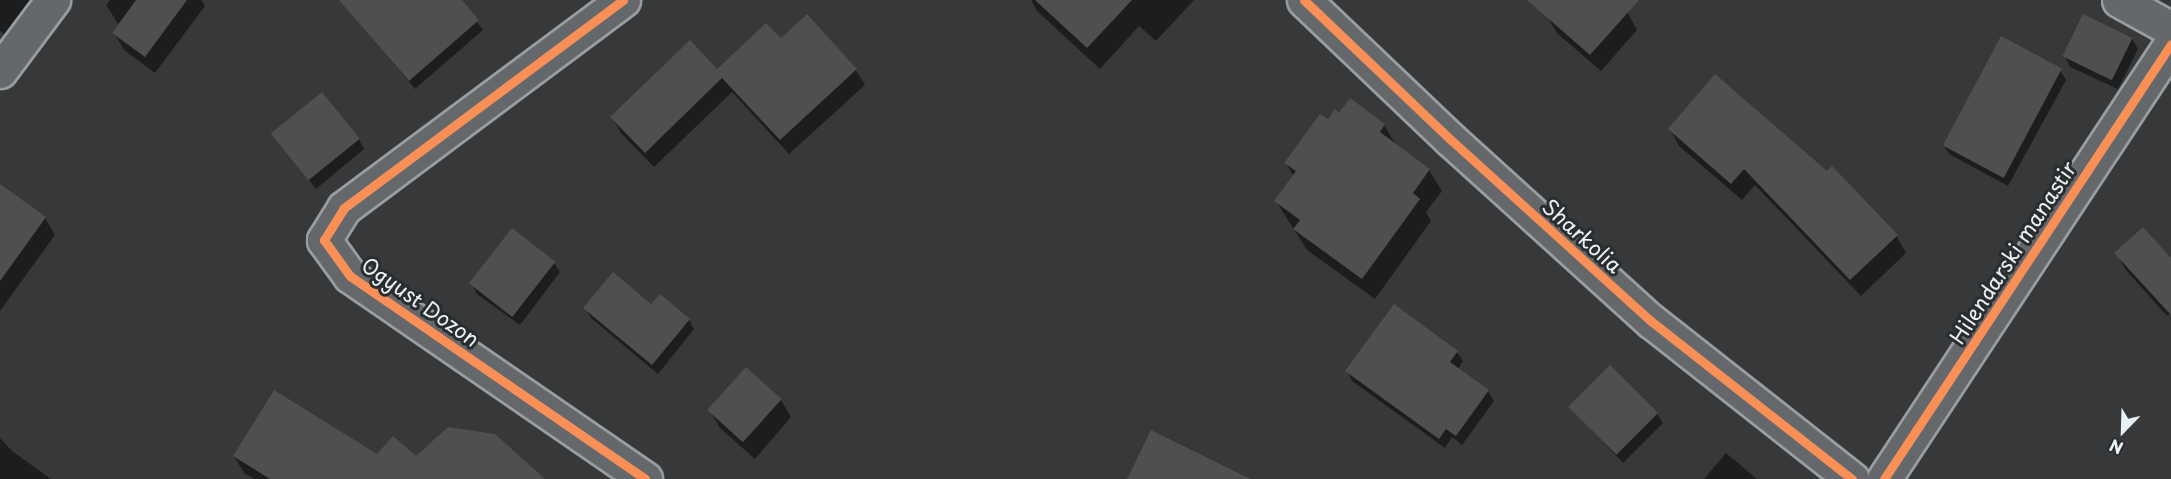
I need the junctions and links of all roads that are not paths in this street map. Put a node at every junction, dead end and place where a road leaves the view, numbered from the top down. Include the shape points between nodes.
1 (53, 0) edge
2 (623, 0) edge
3 (1304, 0) edge
4 (2119, 0) edge
5 (2171, 29) edge
6 (2171, 44) edge
7 (0, 71) edge
8 (645, 479) edge
9 (1852, 479) edge
10 (1884, 479) edge

1 - 7 street
2 - 8 street, Ogyust Dozon via 344,208 324,240 350,276
3 - 9 street, Sharkolia via 1651,321
4 - 5 street
6 - 10 street, Hilendarski manastir

